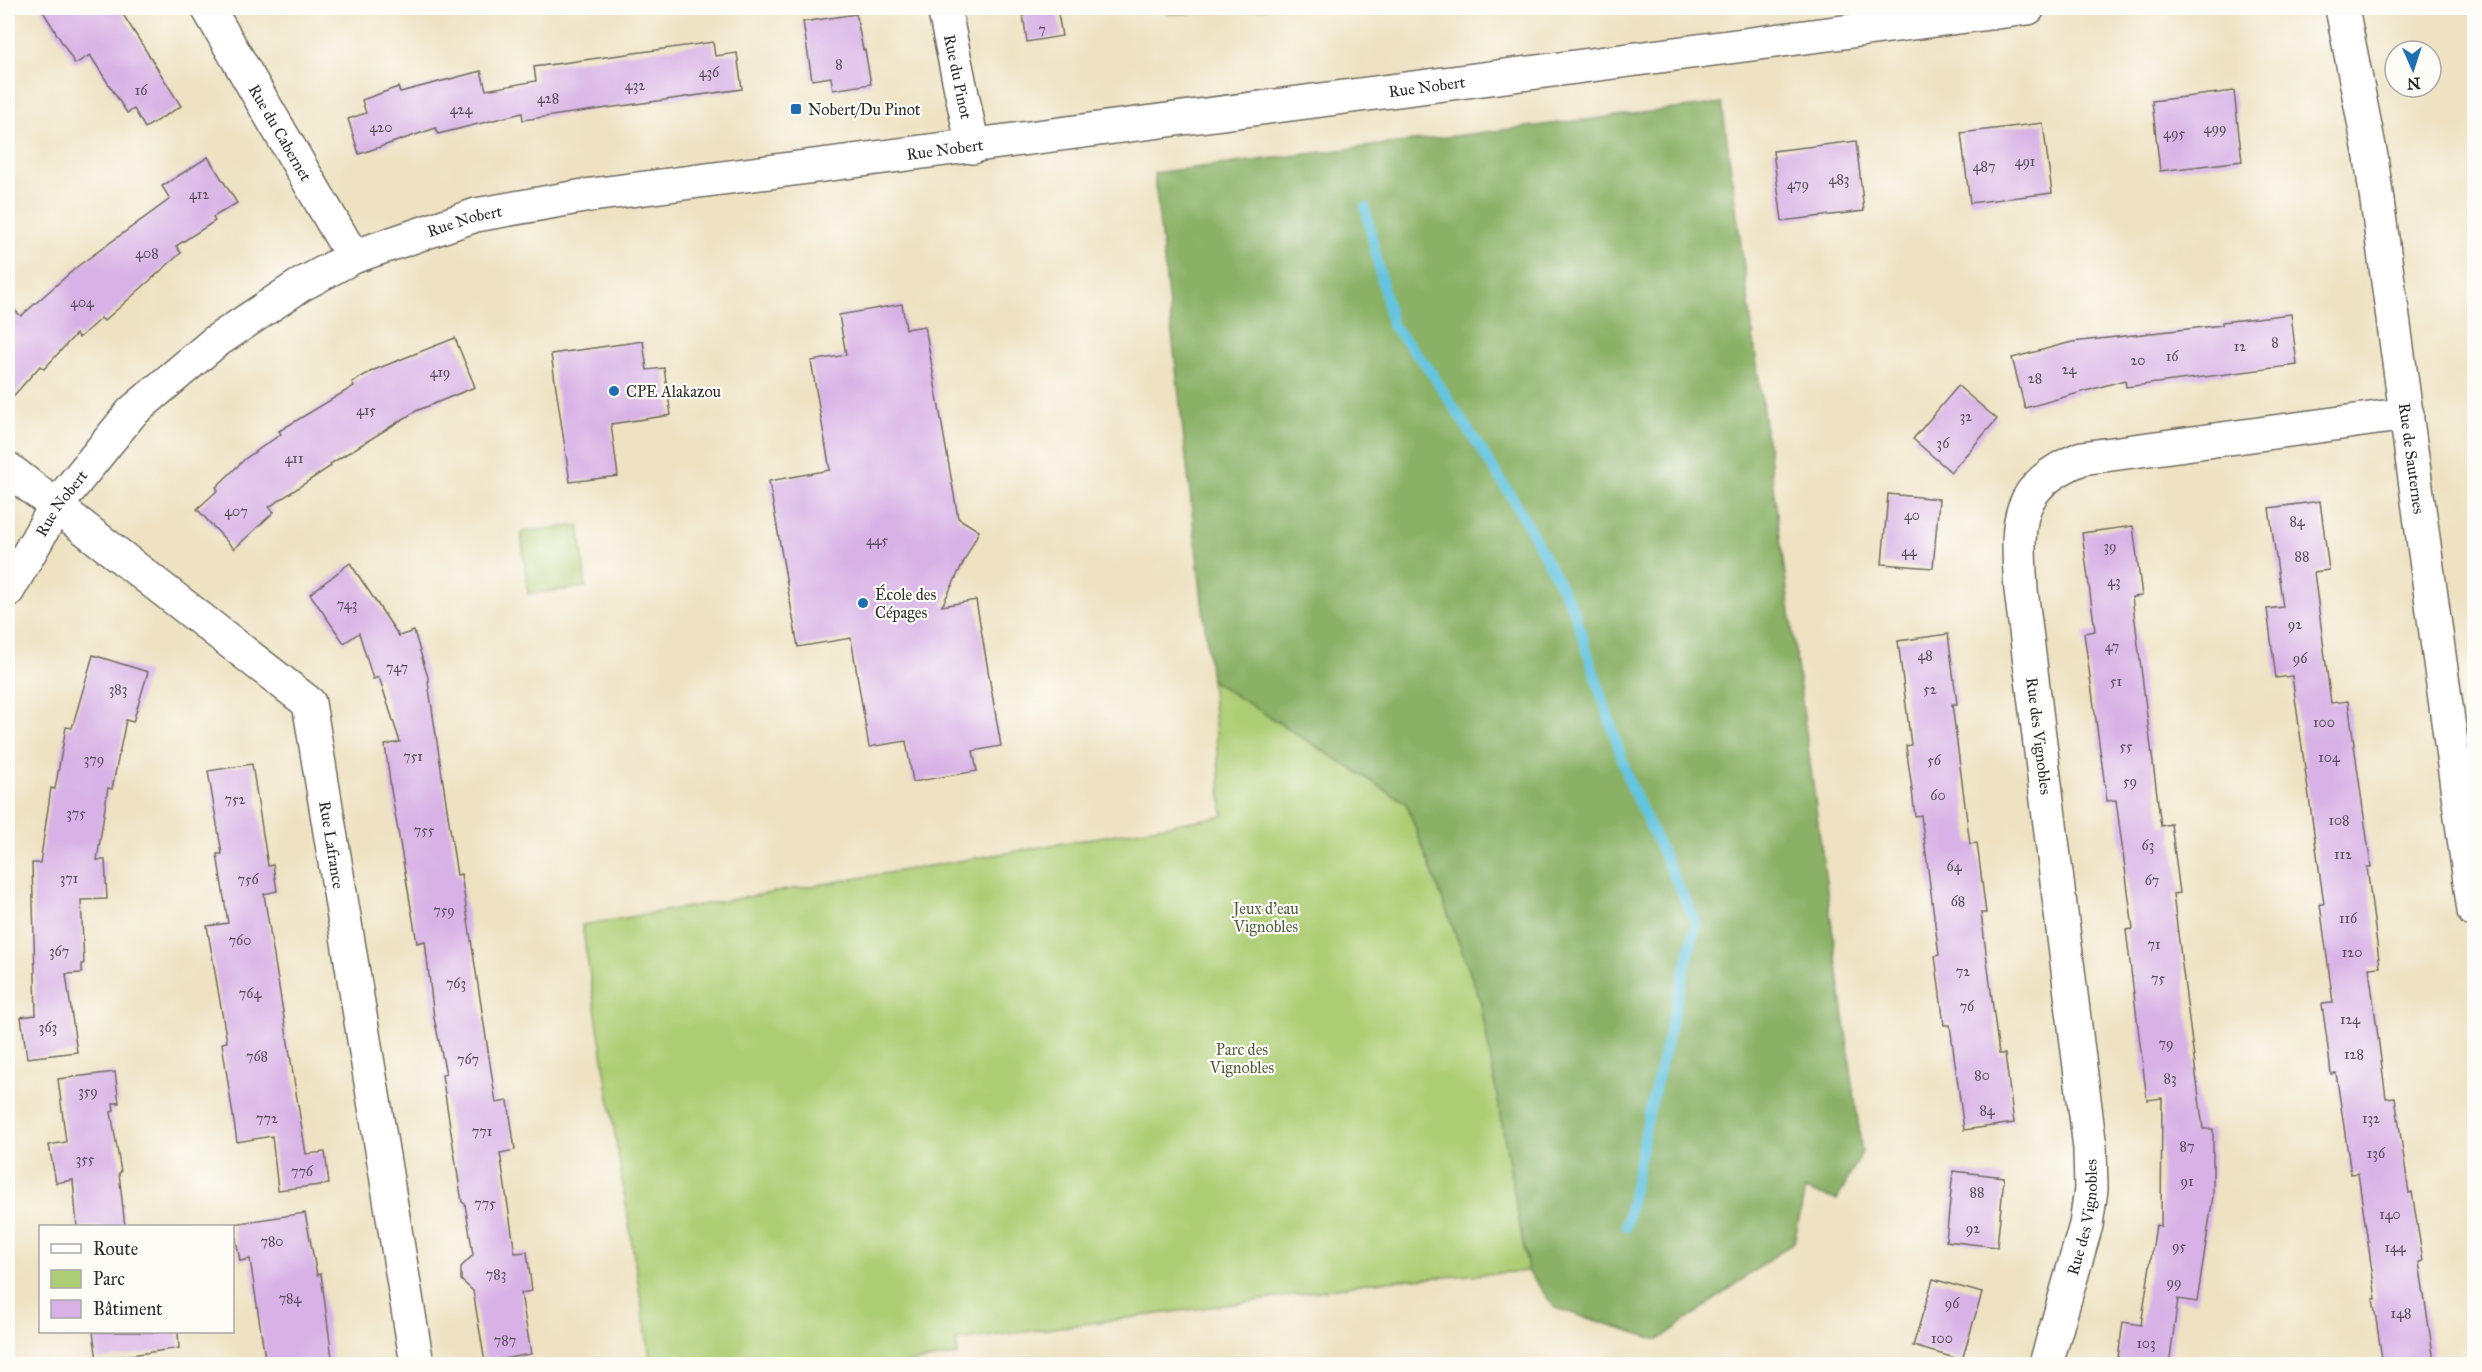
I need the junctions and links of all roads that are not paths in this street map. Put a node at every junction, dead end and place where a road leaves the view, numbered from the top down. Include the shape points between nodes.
1 (208, 8) edge
2 (944, 8) edge
3 (2028, 8) edge
4 (2342, 8) edge
5 (973, 147) junction
6 (353, 257) junction
7 (2407, 414) junction
8 (8, 469) edge
9 (56, 506) junction
10 (8, 591) edge
11 (2475, 911) edge
12 (417, 1365) edge
13 (2046, 1365) edge

1 - 6 street, Rue du Cabernet
2 - 5 street, Rue du Pinot
3 - 5 street, Rue Nobert
4 - 7 street, Rue de Sauternes via 2371,157
5 - 6 street, Rue Nobert via 514,206
6 - 9 street, Rue Nobert via 299,286 177,372 132,412
7 - 11 street, Rue de Sauternes
7 - 13 street, Rue des Vignobles via 2082,458 2058,468 2039,483 2028,499 2019,524 2021,590 2090,1148 2091,1189 2086,1225
8 - 9 street, Rue Lafrance
9 - 10 street, Rue Nobert
9 - 12 street, Rue Lafrance via 309,703

